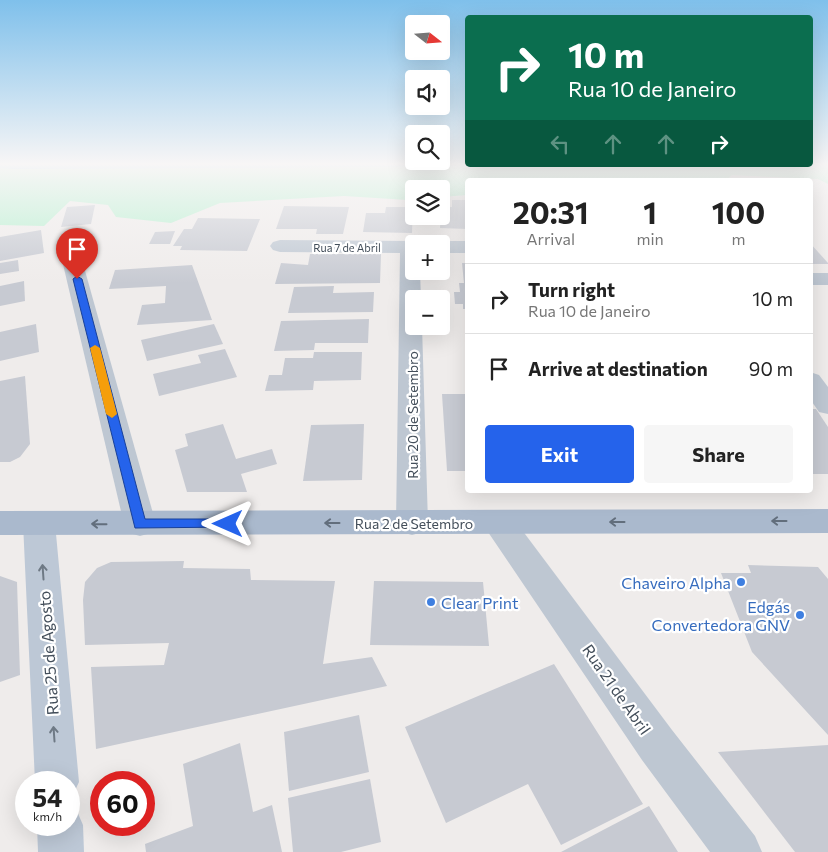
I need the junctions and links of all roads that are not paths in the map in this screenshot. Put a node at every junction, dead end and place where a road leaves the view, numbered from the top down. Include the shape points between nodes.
1 (280, 246) dead end
2 (405, 247) edge
3 (450, 247) edge
4 (465, 247) edge
5 (72, 260) dead end
6 (813, 279) edge
7 (828, 279) edge
8 (412, 280) edge
9 (813, 384) edge
10 (828, 406) edge
11 (828, 521) edge
12 (0, 523) edge
13 (39, 523) junction
14 (412, 523) junction
15 (499, 523) junction
16 (140, 524) junction
17 (56, 771) edge
18 (60, 836) edge
19 (61, 852) edge
20 (739, 852) edge

1 - 2 street, Rua 7 de Abril
3 - 4 street
5 - 16 street
6 - 7 street
8 - 14 street, Rua 20 de Setembro
9 - 10 street
11 -> 15 main road, Rua 2 de Setembro
12 - 13 main road, Rua 2 de Setembro
16 -> 13 main road, Rua 2 de Setembro
17 -> 13 street, Rua 25 de Agosto
14 - 15 main road, Rua 2 de Setembro
14 -> 16 main road, Rua 2 de Setembro
15 - 20 street, Rua 21 de Abril via 657,745
18 - 19 street

